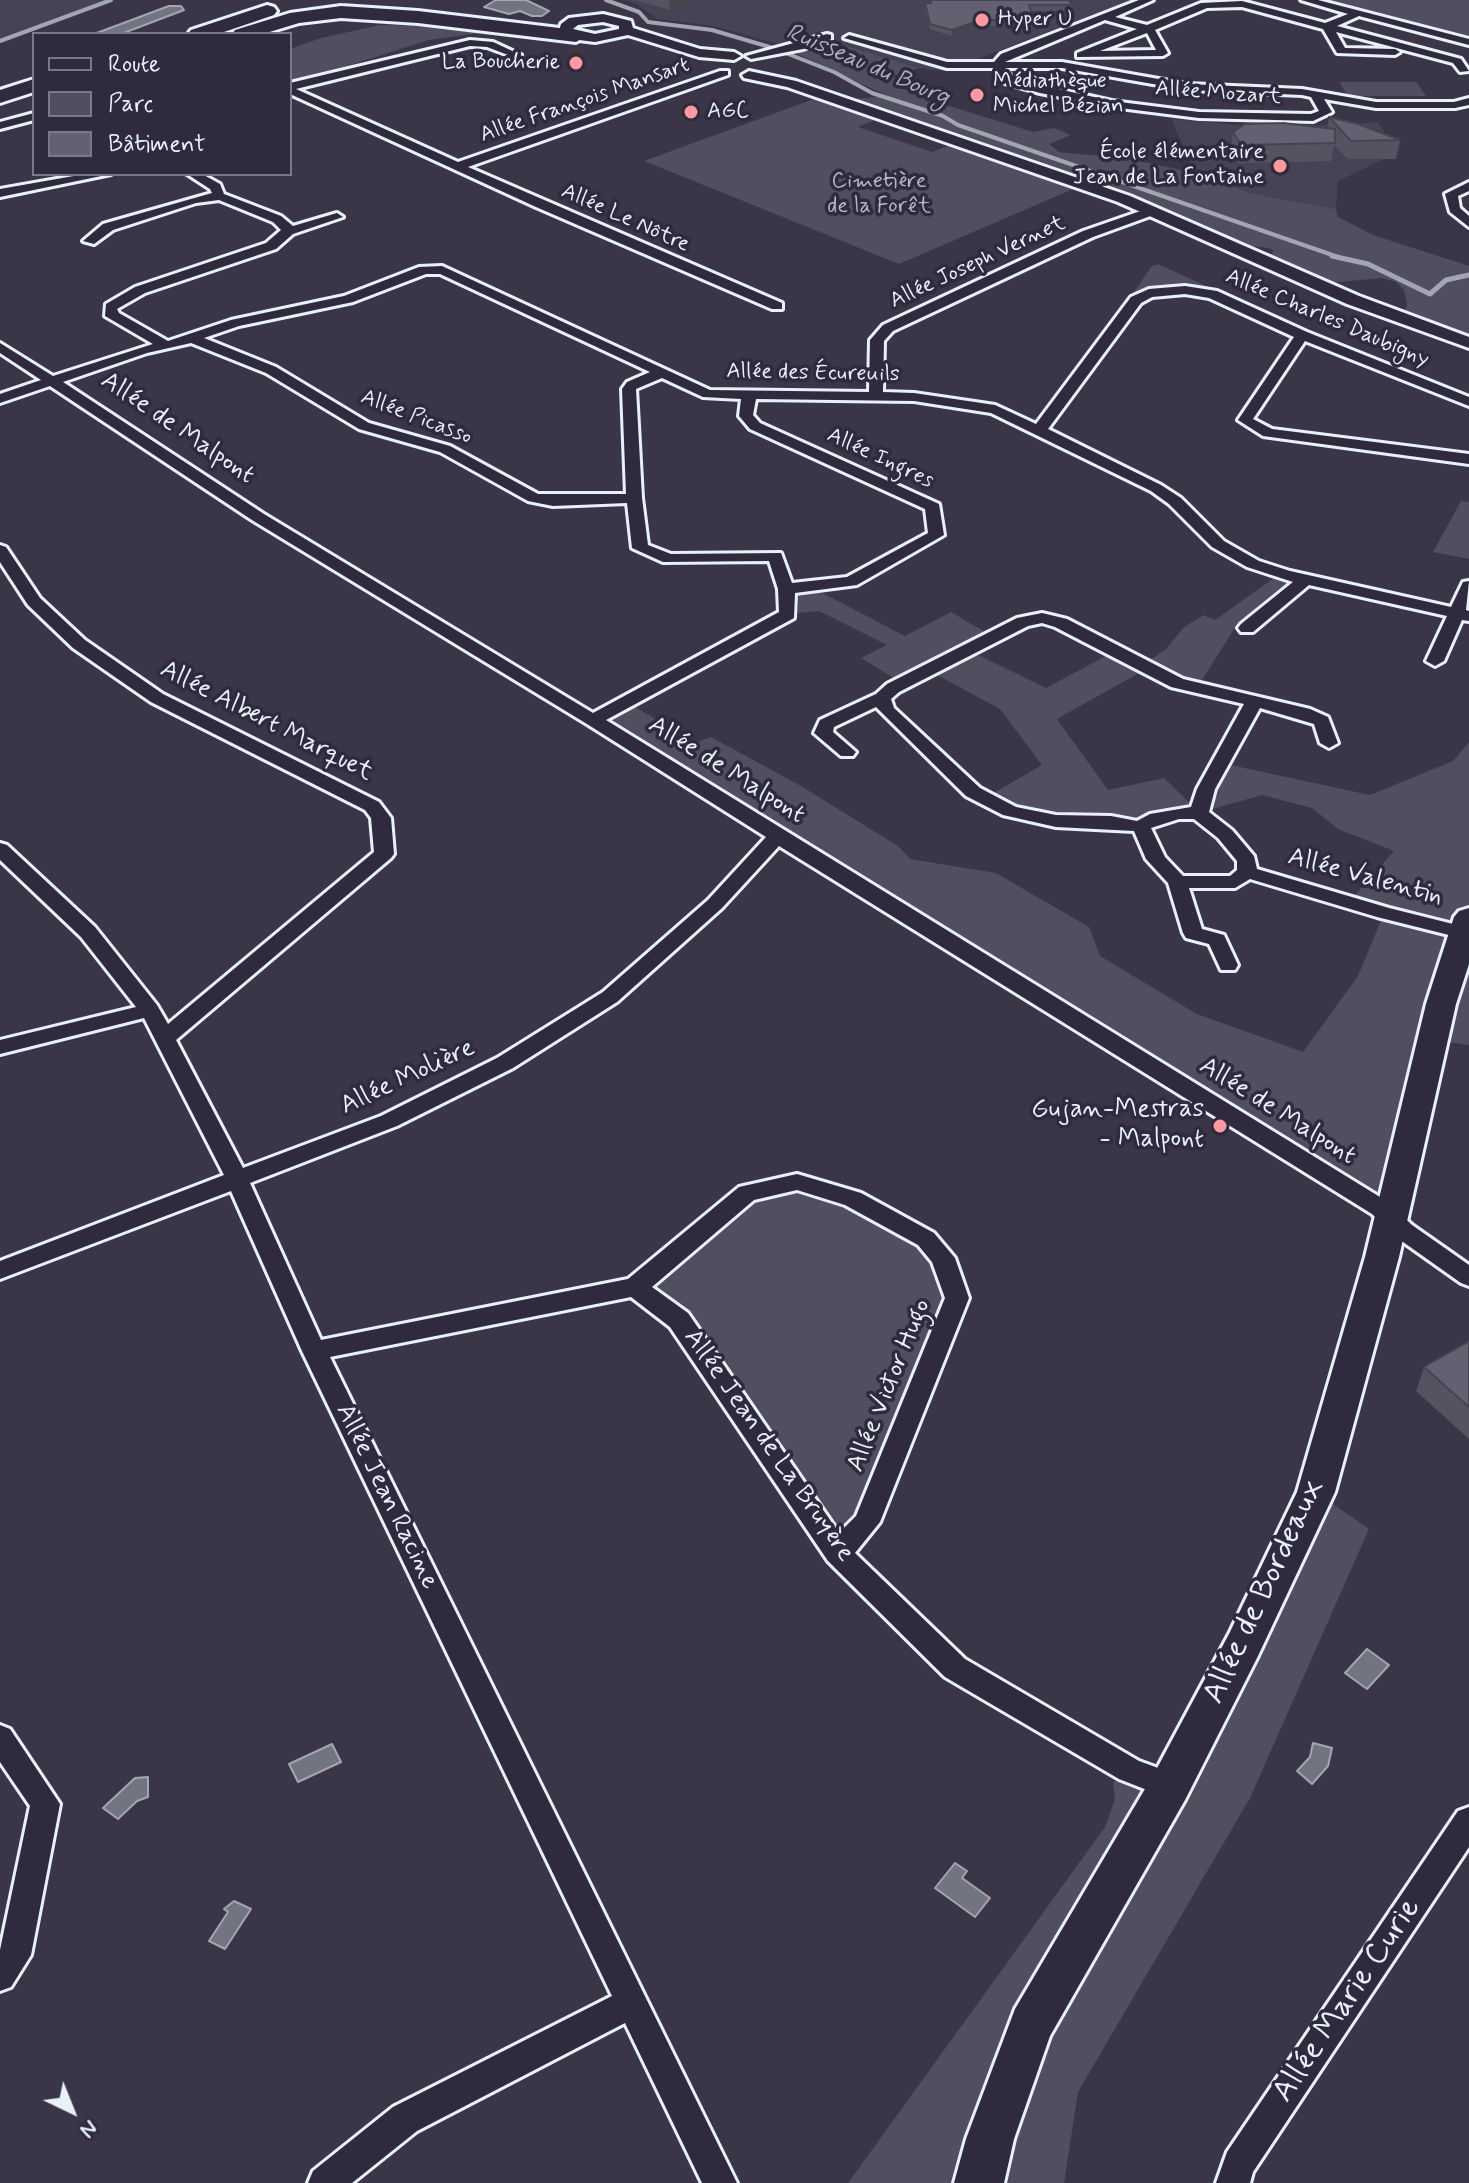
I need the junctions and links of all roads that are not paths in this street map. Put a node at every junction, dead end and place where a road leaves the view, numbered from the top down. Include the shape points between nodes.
1 (298, 0) edge
2 (320, 0) edge
3 (401, 0) edge
4 (1148, 0) edge
5 (1306, 0) edge
6 (226, 5) dead end
7 (1358, 13) junction
8 (1105, 17) junction
9 (1327, 26) junction
10 (573, 27) junction
11 (1148, 29) junction
12 (626, 30) junction
13 (180, 32) edge
14 (204, 32) edge
15 (225, 32) edge
16 (248, 32) edge
17 (605, 38) junction
18 (652, 41) junction
19 (1469, 42) edge
20 (1420, 51) junction
21 (699, 53) junction
22 (516, 55) dead end
23 (1081, 55) junction
24 (734, 56) junction
25 (773, 60) junction
26 (1062, 65) junction
27 (999, 67) junction
28 (720, 68) junction
29 (1464, 70) dead end
30 (749, 75) junction
31 (791, 84) junction
32 (292, 87) edge
33 (32, 88) edge
34 (292, 89) edge
35 (1309, 93) junction
36 (32, 97) edge
37 (0, 99) edge
38 (1469, 101) edge
39 (32, 103) edge
40 (0, 107) edge
41 (0, 113) edge
42 (32, 117) edge
43 (0, 126) edge
44 (458, 166) junction
45 (94, 176) edge
46 (197, 176) edge
47 (1469, 186) edge
48 (0, 193) edge
49 (219, 196) junction
50 (1152, 211) junction
51 (337, 217) dead end
52 (1469, 223) edge
53 (288, 231) junction
54 (89, 241) dead end
55 (777, 306) dead end
56 (1302, 335) junction
57 (192, 338) junction
58 (1469, 343) edge
59 (167, 346) junction
60 (0, 347) edge
61 (661, 373) junction
62 (55, 382) junction
63 (749, 394) junction
64 (876, 395) junction
65 (0, 399) edge
66 (1469, 402) edge
67 (1040, 429) junction
68 (1469, 459) edge
69 (634, 498) junction
70 (0, 550) edge
71 (1306, 579) junction
72 (1469, 586) edge
73 (786, 589) junction
74 (1462, 614) edge
75 (1247, 628) dead end
76 (1435, 661) dead end
77 (882, 698) junction
78 (1255, 701) junction
79 (593, 720) junction
80 (1329, 743) dead end
81 (847, 752) dead end
82 (1199, 813) junction
83 (1141, 827) junction
84 (779, 838) junction
85 (0, 849) edge
86 (1247, 872) junction
87 (1177, 881) junction
88 (1467, 928) edge
89 (1228, 965) dead end
90 (150, 1010) junction
91 (164, 1039) junction
92 (0, 1047) edge
93 (237, 1179) junction
94 (1406, 1231) junction
95 (0, 1270) edge
96 (1469, 1277) edge
97 (635, 1287) junction
98 (314, 1351) junction
99 (838, 1553) junction
100 (0, 1738) edge
101 (1170, 1786) junction
102 (1469, 1821) edge
103 (0, 1976) edge
104 (633, 2002) junction
105 (325, 2183) edge
106 (720, 2183) edge
107 (979, 2183) edge
108 (1233, 2183) edge

1 - 14 highway
2 - 15 highway
3 - 10 highway via 417,10 452,18
4 - 8 street
5 - 7 street
6 - 13 highway
7 - 9 street
7 - 19 street
8 - 11 street
8 - 27 street via 1002,57
9 - 11 street via 1242,4 1205,5
9 - 20 street
9 - 20 street via 1344,51
10 - 12 street via 603,18 626,24
10 - 16 highway via 341,12 297,17
10 - 17 street
11 - 23 street
11 - 23 street via 1163,53
12 - 17 street
12 - 18 street
17 - 18 street
18 - 21 street
20 - 29 street via 1457,61
21 - 24 street
21 - 28 street
22 - 32 street via 470,43
23 - 26 street
24 - 25 street
24 - 28 street
25 - 27 street, Allée Mozart via 833,31 932,63
25 - 30 street
25 - 31 street
26 - 27 street, Allée Mozart
26 - 35 street, Allée Mozart via 1187,87
27 - 35 street, Allée Mozart via 1009,81 1040,90 1199,115 1313,118 1326,112
28 - 30 street
28 - 44 street, Allée François Mansart
30 - 31 street
31 - 50 street
33 - 37 highway
34 - 44 street, Allée Le Nôtre
35 - 38 street via 1376,105
36 - 40 highway
39 - 41 highway
42 - 43 street
44 - 55 street, Allée Le Nôtre
45 - 48 street
46 - 49 street via 216,187
47 - 52 street via 1451,194 1454,209
49 - 53 street via 277,219
49 - 54 street via 108,227
50 - 58 street via 1353,300
50 - 64 street, Allée Joseph Vernet via 1088,234 888,328 877,340
51 - 53 street
53 - 59 street via 271,246 140,290 111,307 114,316
56 - 66 street, Allée Charles Daubigny
56 - 67 street, Allée Charles Daubigny via 1204,291 1141,295
56 - 68 street via 1245,420 1268,433
57 - 59 street, Allée des Écureuils
57 - 61 street, Allée des Écureuils via 348,299 437,269
57 - 69 street, Allée Picasso via 271,370 364,426 445,449 534,498
59 - 62 street, Allée des Écureuils via 79,380
60 - 62 street, Allée de Malpont
61 - 63 street, Allée des Écureuils via 708,394
61 - 69 street via 629,389
62 - 65 street, Allée des Écureuils
62 - 79 street, Allée de Malpont via 258,517
63 - 64 street, Allée des Écureuils
63 - 73 street, Allée Ingres via 746,416 755,426 933,507 936,535 851,581
64 - 67 street, Allée des Écureuils via 986,406
67 - 71 street, Allée des Écureuils via 1167,495 1218,544 1243,560
69 - 73 street via 640,548 669,559 775,556
70 - 91 street, Allée Albert Marquet via 42,609 79,644 157,698 372,806 381,818 384,854
71 - 74 street, Allée des Écureuils
71 - 75 street
72 - 74 street
73 - 79 street via 788,614
74 - 76 street
77 - 78 street via 1023,622 1042,618 1177,683
77 - 81 street via 826,724 823,733
77 - 83 street via 886,710 973,792 1010,811 1056,821
78 - 80 street via 1322,721
78 - 82 street via 1206,789
79 - 84 street, Allée de Malpont
82 - 83 street via 1150,820
82 - 86 street via 1247,860
83 - 87 street via 1156,859
84 - 93 street, Allée Molière via 640,973 517,1056 389,1121
84 - 94 street, Allée de Malpont via 1380,1208
85 - 90 street, Allée Jean Racine via 88,932
86 - 87 street via 1235,882
86 - 88 street, Allée Valentin
87 - 89 street via 1193,933 1217,940
88 - 94 main road, Allée de Bordeaux via 1441,1004
90 - 91 street, Allée Jean Racine
90 - 92 street
91 - 93 street, Allée Jean Racine
93 - 95 street, Allée Molière
93 - 98 street, Allée Jean Racine
94 - 96 street, Allée de Malpont
94 - 101 main road, Allée de Bordeaux via 1382,1257 1316,1492
97 - 98 street
97 - 99 street, Allée Jean de La Bruyère via 679,1320
97 - 99 street, Allée Victor Hugo via 747,1193 797,1182 853,1199 926,1239 943,1258 957,1298 867,1522
98 - 104 street, Allée Jean Racine
99 - 101 street, Allée Jean de La Bruyère via 955,1668 1129,1770
100 - 103 street via 45,1804 15,1955
101 - 107 main road, Allée de Bordeaux via 1031,2025
102 - 108 street, Allée Marie Curie via 1239,2164
104 - 105 street via 405,2119
104 - 106 street, Allée Jean Racine

